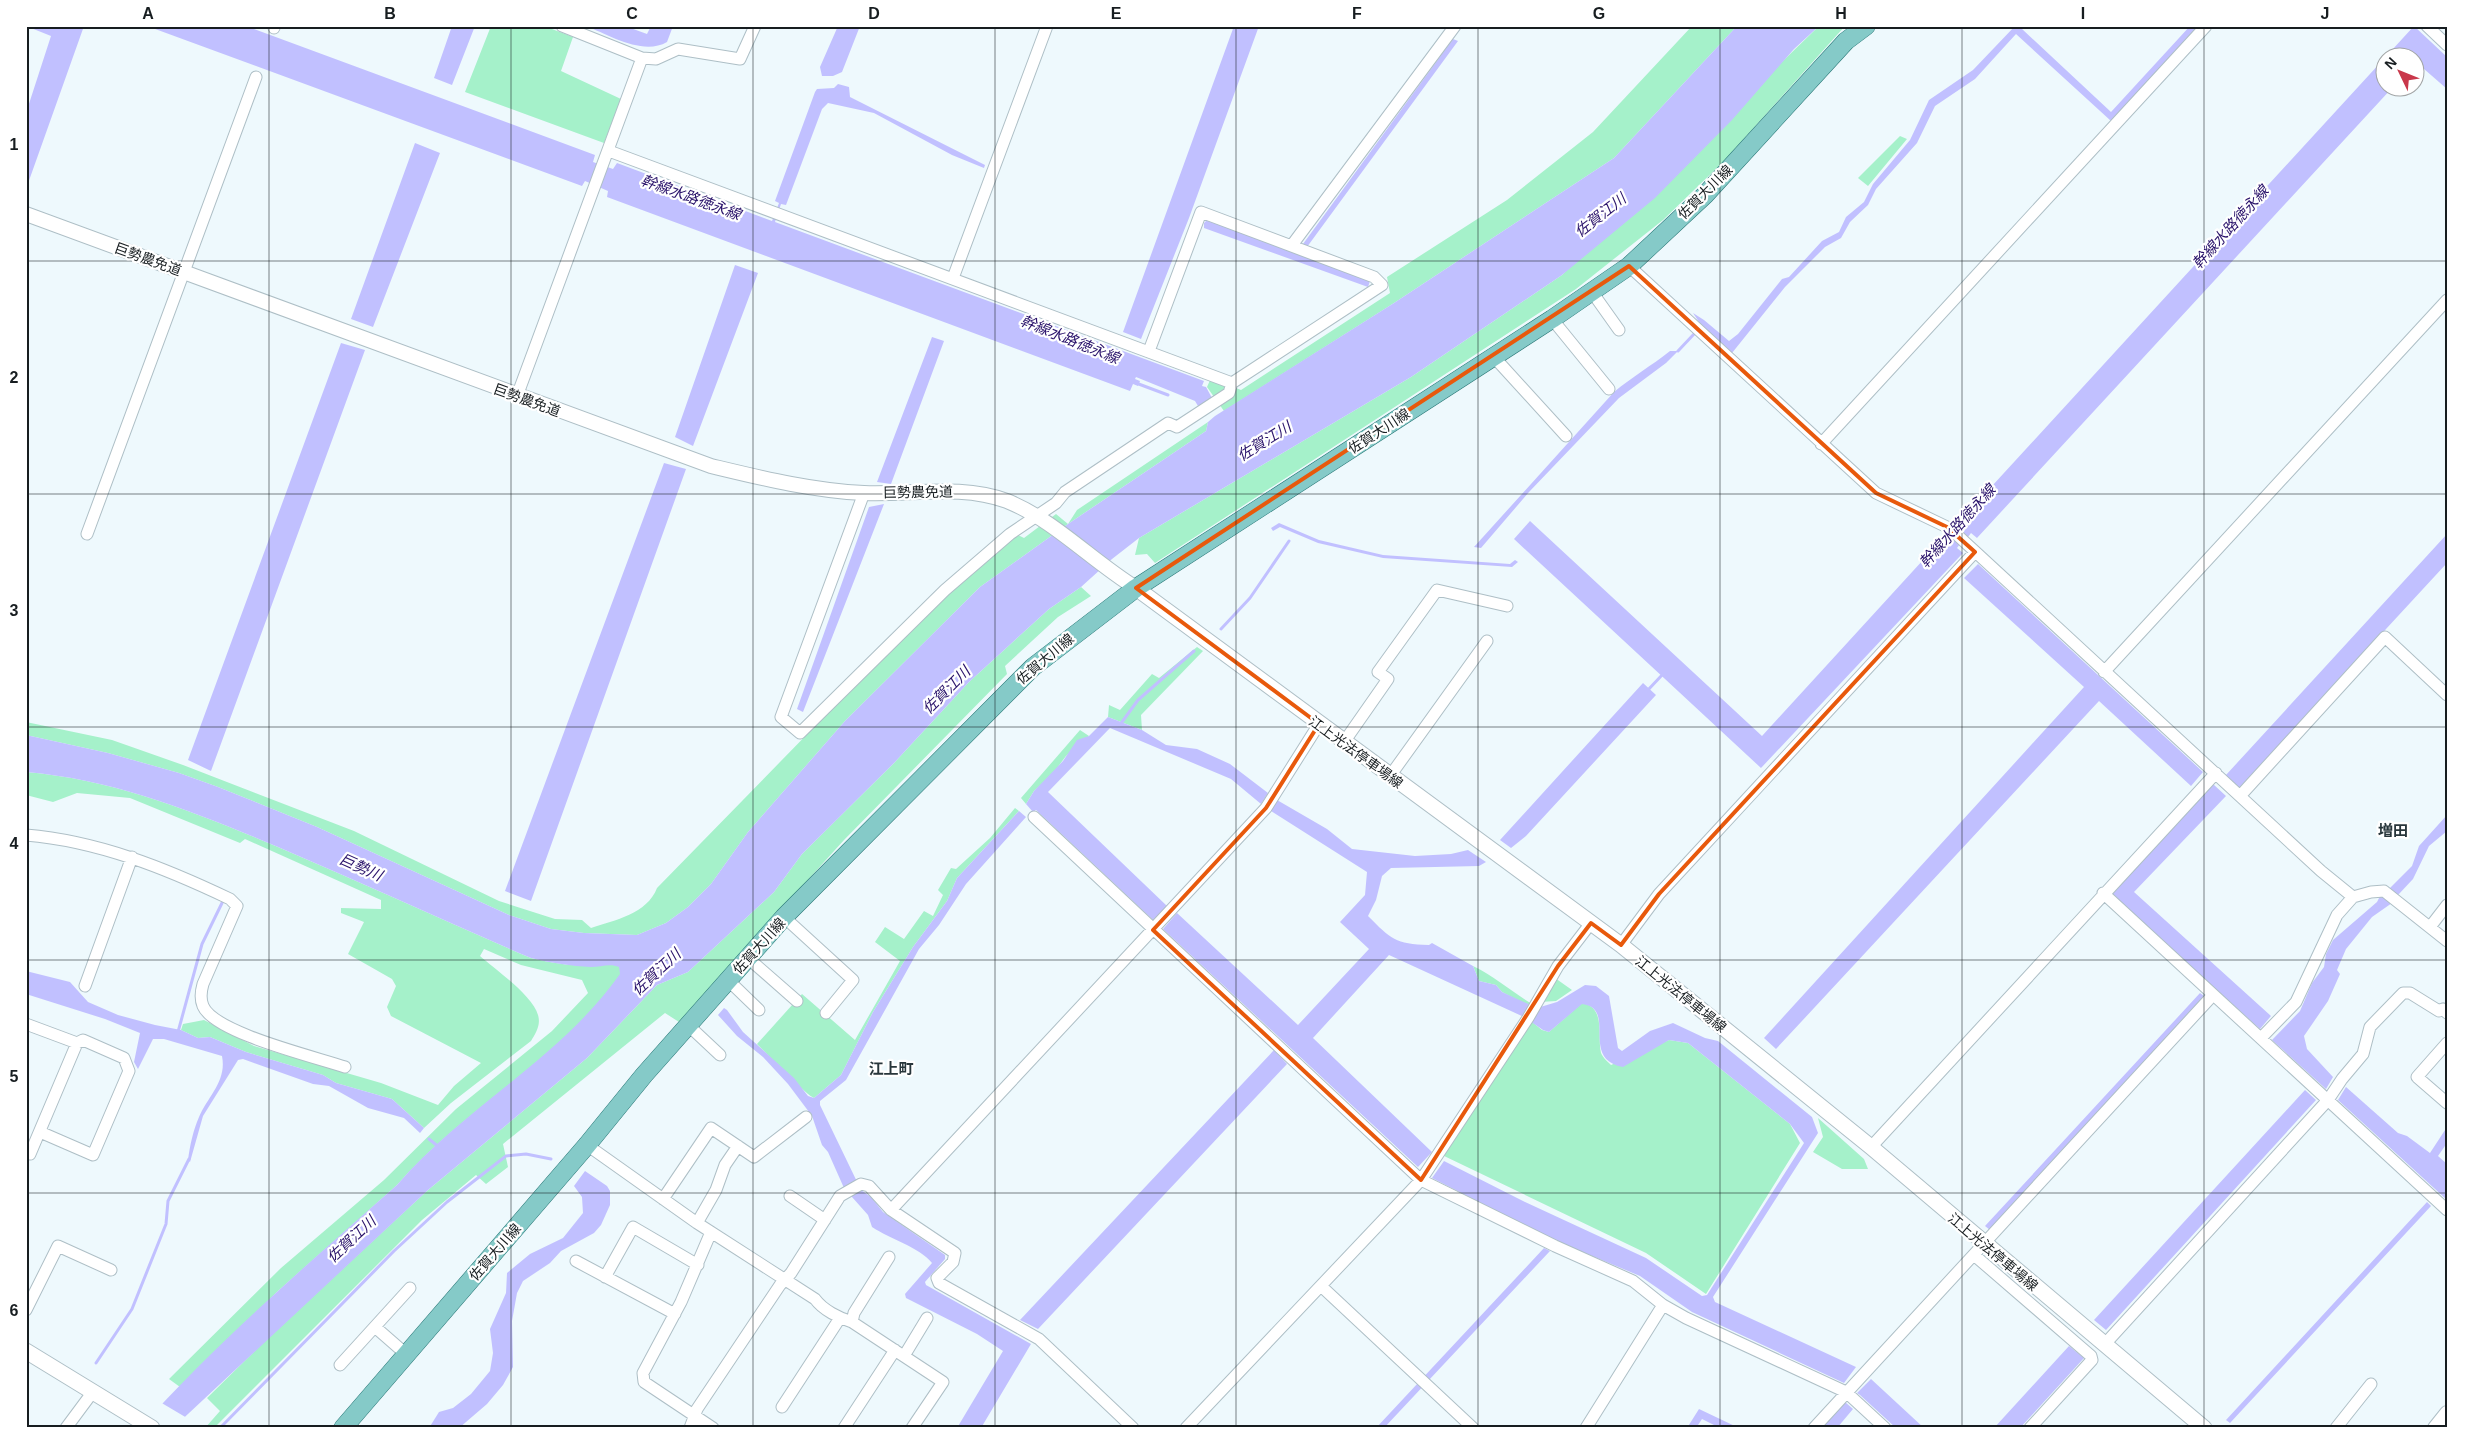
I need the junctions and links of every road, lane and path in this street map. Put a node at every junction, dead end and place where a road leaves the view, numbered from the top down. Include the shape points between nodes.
1 (562, 26) edge
2 (755, 26) edge
3 (1047, 26) edge
4 (1454, 26) edge
5 (1866, 26) edge
6 (2206, 26) edge
7 (2427, 26) edge
8 (2447, 44) edge
9 (642, 58) junction
10 (256, 77) dead end
11 (608, 151) junction
12 (26, 214) edge
13 (1292, 245) junction
14 (1629, 266) junction
15 (183, 272) junction
16 (953, 278) junction
17 (1592, 292) junction
18 (2447, 300) edge
19 (1552, 320) junction
20 (1619, 330) dead end
21 (1149, 351) junction
22 (1494, 356) junction
23 (1232, 383) junction
24 (1609, 389) dead end
25 (517, 396) junction
26 (1566, 436) dead end
27 (1821, 444) junction
28 (864, 493) junction
29 (1038, 518) junction
30 (87, 534) dead end
31 (1975, 552) junction
32 (1136, 588) junction
33 (1507, 606) dead end
34 (1487, 641) dead end
35 (2104, 672) junction
36 (2447, 695) edge
37 (1319, 724) junction
38 (1344, 742) junction
39 (2216, 774) junction
40 (1390, 776) junction
41 (2240, 796) junction
42 (1034, 817) dead end
43 (26, 834) edge
44 (132, 857) junction
45 (2103, 893) junction
46 (2353, 897) junction
47 (2447, 905) edge
48 (784, 918) junction
49 (1591, 923) junction
50 (2430, 927) junction
51 (1153, 930) junction
52 (2447, 941) edge
53 (1621, 945) junction
54 (748, 958) junction
55 (728, 980) junction
56 (85, 986) dead end
57 (2213, 995) junction
58 (797, 1001) dead end
59 (2445, 1009) edge
60 (759, 1010) dead end
61 (826, 1013) dead end
62 (26, 1024) edge
63 (688, 1025) junction
64 (2269, 1031) junction
65 (77, 1043) junction
66 (2447, 1043) edge
67 (720, 1055) dead end
68 (344, 1067) dead end
69 (2328, 1100) junction
70 (2447, 1103) edge
71 (806, 1117) dead end
72 (40, 1132) junction
73 (587, 1145) junction
74 (738, 1146) junction
75 (1871, 1147) junction
76 (26, 1153) edge
77 (1421, 1180) junction
78 (790, 1196) dead end
79 (663, 1199) junction
80 (892, 1210) junction
81 (2447, 1210) edge
82 (825, 1220) junction
83 (697, 1223) junction
84 (711, 1232) junction
85 (1984, 1244) junction
86 (1974, 1256) junction
87 (889, 1257) dead end
88 (576, 1261) dead end
89 (698, 1264) junction
90 (111, 1270) dead end
91 (605, 1277) junction
92 (785, 1279) junction
93 (1321, 1286) junction
94 (410, 1288) dead end
95 (1663, 1305) junction
96 (26, 1310) edge
97 (675, 1314) junction
98 (840, 1318) junction
99 (927, 1318) dead end
100 (852, 1322) junction
101 (375, 1327) junction
102 (2104, 1345) junction
103 (26, 1351) edge
104 (899, 1353) junction
105 (407, 1355) junction
106 (340, 1365) dead end
107 (1854, 1384) junction
108 (2371, 1384) dead end
109 (92, 1393) junction
110 (782, 1407) dead end
111 (2447, 1414) edge
112 (695, 1415) junction
113 (66, 1428) edge
114 (152, 1428) edge
115 (343, 1428) edge
116 (690, 1428) edge
117 (714, 1428) edge
118 (844, 1428) edge
119 (912, 1428) edge
120 (1133, 1428) edge
121 (1186, 1428) edge
122 (1473, 1428) edge
123 (1586, 1428) edge
124 (1814, 1428) edge
125 (1885, 1428) edge
126 (2030, 1428) edge
127 (2204, 1428) edge
128 (2336, 1428) edge
129 (2435, 1428) edge

1 - 9 street
2 - 9 street via 740,59 678,49 656,60
3 - 16 street
4 - 13 street
5 - 14 main road, 佐賀大川線 via 1846,41 1705,195
6 - 27 street
7 - 8 street
9 - 11 street
10 - 15 street
11 - 16 street
11 - 25 street
12 - 15 street, 巨勢農免道
13 - 21 street via 1201,212
13 - 23 street via 1374,277 1382,285
14 - 17 main road, 佐賀大川線
14 - 27 street
15 - 25 street, 巨勢農免道
15 - 30 street
16 - 21 street
17 - 19 main road, 佐賀大川線
17 - 20 street
18 - 35 street
19 - 22 main road, 佐賀大川線
19 - 24 street
21 - 23 street
22 - 26 street
22 - 32 main road, 佐賀大川線
23 - 29 street via 1229,393 1177,426 1168,424 1064,492
25 - 28 street, 巨勢農免道 via 711,466 788,484
27 - 31 street via 1876,493 1947,527
28 - 29 street, 巨勢農免道 via 979,493 1008,502
28 - 29 street via 781,718 800,733 945,590 1010,534
29 - 32 street, 巨勢農免道
31 - 35 street
31 - 53 street via 1659,894
32 - 37 main road, 江上光法停車場線
32 - 48 main road, 佐賀大川線 via 1032,667
33 - 38 street via 1437,590 1378,672 1388,679
34 - 40 street
35 - 39 street
36 - 41 street via 2385,638
37 - 38 main road, 江上光法停車場線
37 - 51 street via 1266,808
38 - 40 main road, 江上光法停車場線
39 - 41 street
39 - 45 street
40 - 49 main road, 江上光法停車場線
41 - 46 street
42 - 51 street
43 - 44 street via 80,842
44 - 56 street
44 - 68 street via 230,898 237,906 200,996 203,1008 212,1018 254,1039
45 - 57 street
45 - 75 street
46 - 50 street via 2384,891
46 - 64 street via 2337,914 2296,1002
47 - 50 street
48 - 54 main road, 佐賀大川線
48 - 61 street via 853,980
49 - 53 main road, 江上光法停車場線
49 - 77 street via 1558,966 1531,1013
50 - 52 street
51 - 77 street
51 - 80 street
53 - 75 main road, 江上光法停車場線
54 - 55 main road, 佐賀大川線
54 - 58 street
55 - 60 street
55 - 63 main road, 佐賀大川線
57 - 64 street
57 - 85 street
59 - 69 street via 2438,1011 2410,992 2403,993 2370,1027 2363,1054
62 - 65 street
63 - 67 street
63 - 73 main road, 佐賀大川線
64 - 69 street
65 - 72 street
65 - 72 street via 83,1040 124,1058 129,1071 93,1155
66 - 70 street via 2417,1077
69 - 81 street
69 - 102 street
71 - 74 street via 754,1157
72 - 76 street via 30,1154
73 - 79 street
73 - 105 main road, 佐賀大川線
74 - 79 street via 711,1128
74 - 83 street via 724,1165 716,1190
75 - 85 main road, 江上光法停車場線
77 - 93 street
77 - 95 street via 1633,1281
78 - 82 street
79 - 83 street
80 - 82 street via 869,1186 861,1184 845,1192
80 - 120 street via 955,1253 952,1262 937,1278 939,1284 1039,1339
82 - 92 street
83 - 84 street
84 - 89 street
84 - 92 street
85 - 86 street
85 - 102 main road, 江上光法停車場線
86 - 107 street
86 - 126 street via 2091,1356 2092,1360
87 - 100 street via 854,1313
88 - 91 street
89 - 91 street via 633,1227
89 - 97 street
90 - 96 street via 58,1246
91 - 97 street
92 - 98 street
92 - 112 street
93 - 121 street
93 - 122 street
94 - 101 street
95 - 107 street via 1686,1318
95 - 123 street
97 - 112 street via 643,1373 644,1382
98 - 100 street
98 - 110 street
99 - 104 street
100 - 104 street
101 - 105 street
101 - 106 street
102 - 127 main road, 江上光法停車場線
103 - 109 main road
104 - 118 street
104 - 119 street via 943,1382
105 - 115 main road, 佐賀大川線
107 - 124 street
107 - 125 street
108 - 128 street
109 - 113 street
109 - 114 main road
111 - 129 street
112 - 116 street
112 - 117 street

